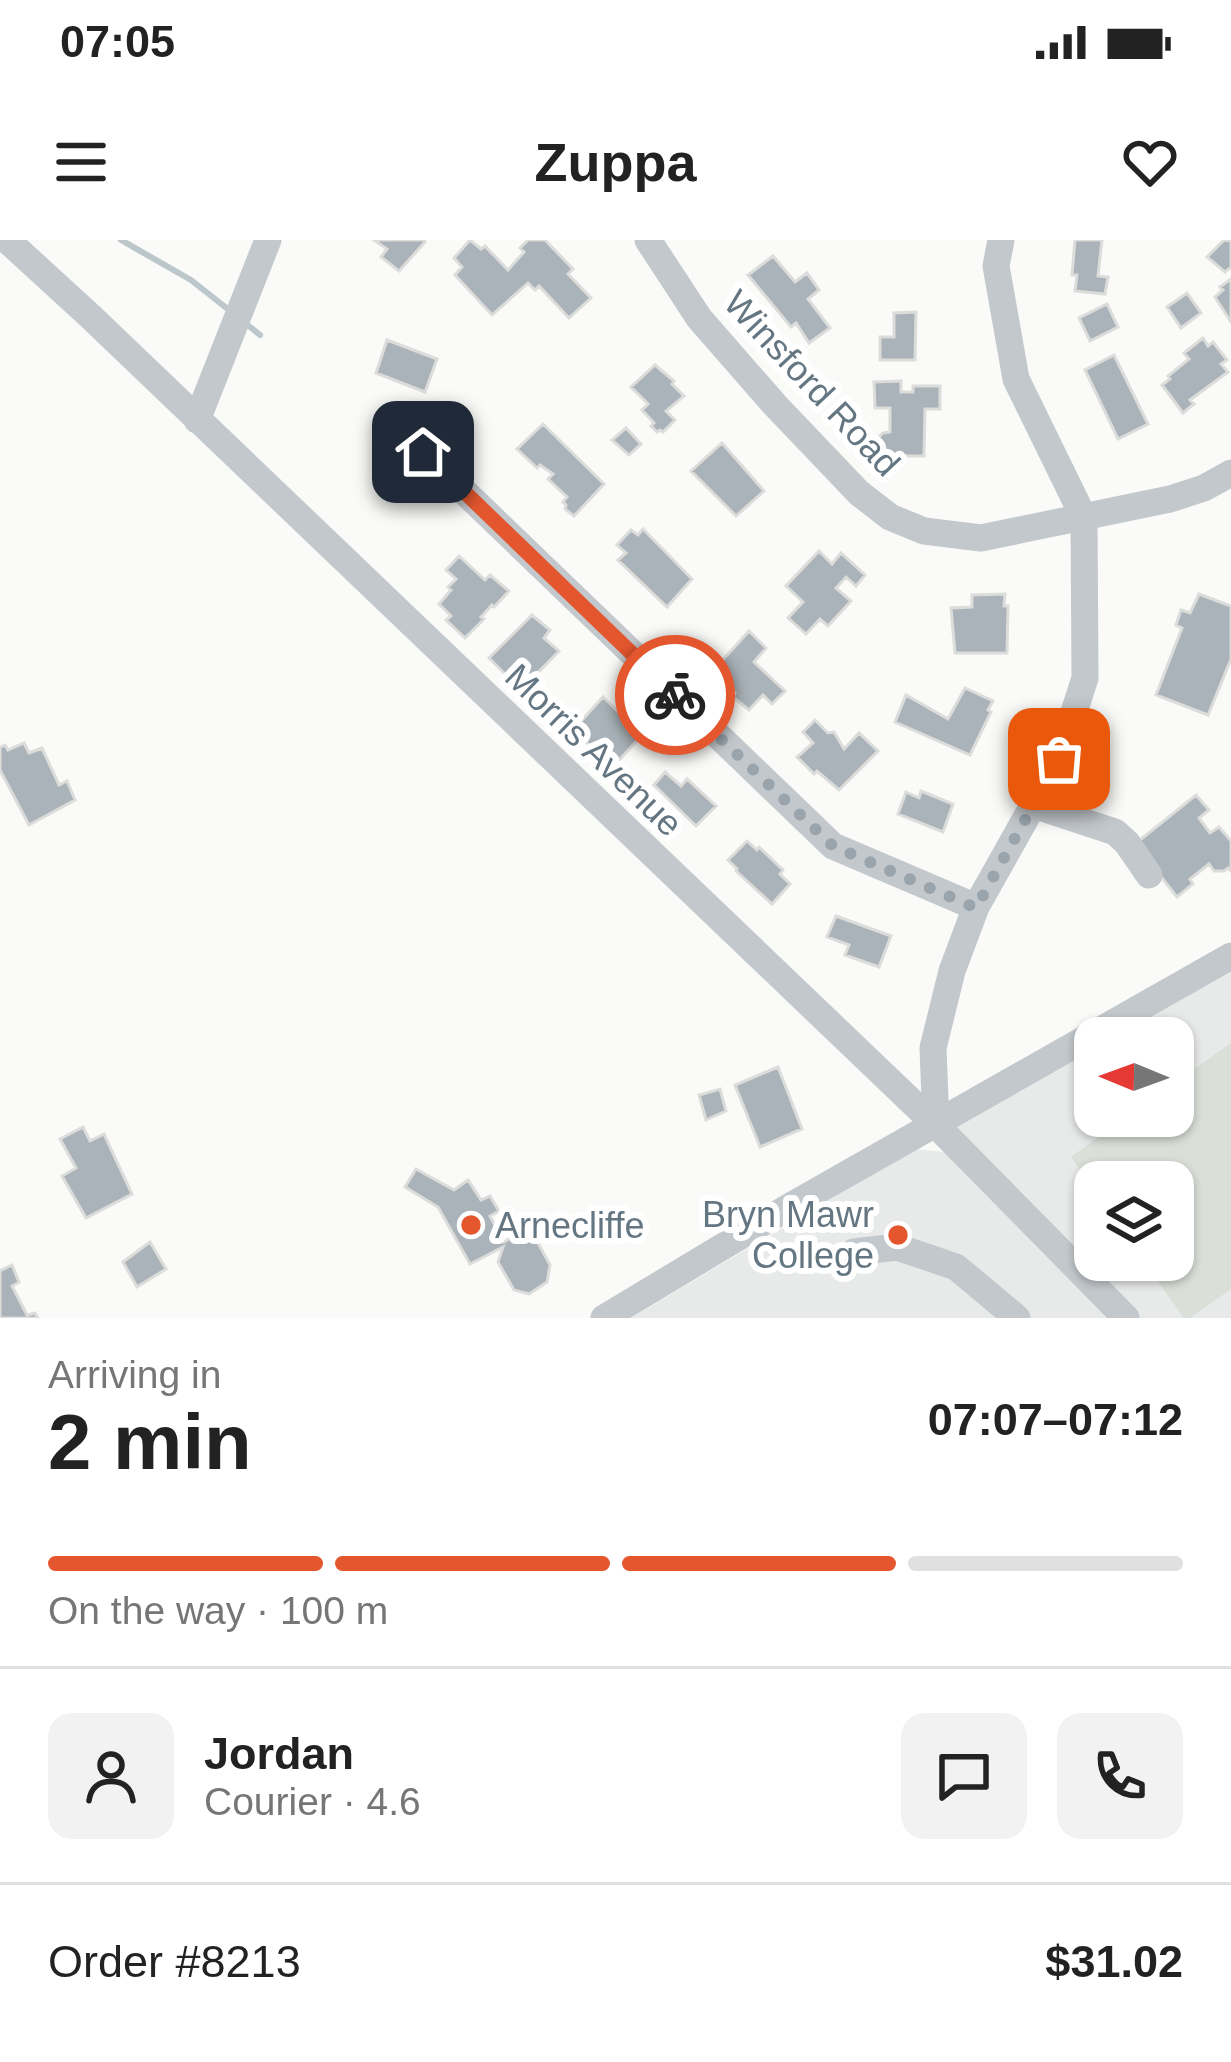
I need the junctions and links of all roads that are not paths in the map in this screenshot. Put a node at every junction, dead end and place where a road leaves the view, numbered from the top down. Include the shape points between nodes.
1 (7, 240) edge
2 (268, 240) edge
3 (648, 240) edge
4 (1001, 240) edge
5 (197, 420) junction
6 (423, 452) dead end
7 (1231, 472) edge
8 (1084, 518) junction
9 (1033, 805) junction
10 (1149, 875) dead end
11 (976, 908) junction
12 (1231, 956) edge
13 (936, 1126) junction
14 (854, 1252) dead end
15 (604, 1318) edge
16 (1017, 1318) edge
17 (1126, 1318) edge

1 - 5 street, Morris Avenue
2 - 5 street
3 - 8 street, Winsford Road via 699,318 760,388 890,517 981,538
4 - 8 street via 996,266 1016,380
5 - 13 street, Morris Avenue
6 - 11 street via 833,846
7 - 8 street, Winsford Road via 1170,499
8 - 9 street via 1084,678 1059,759
9 - 10 street via 1115,832
9 - 11 street
11 - 13 street via 934,1048
12 - 13 street
13 - 15 street
13 - 17 street, Morris Avenue
14 - 16 street via 897,1247 956,1267

